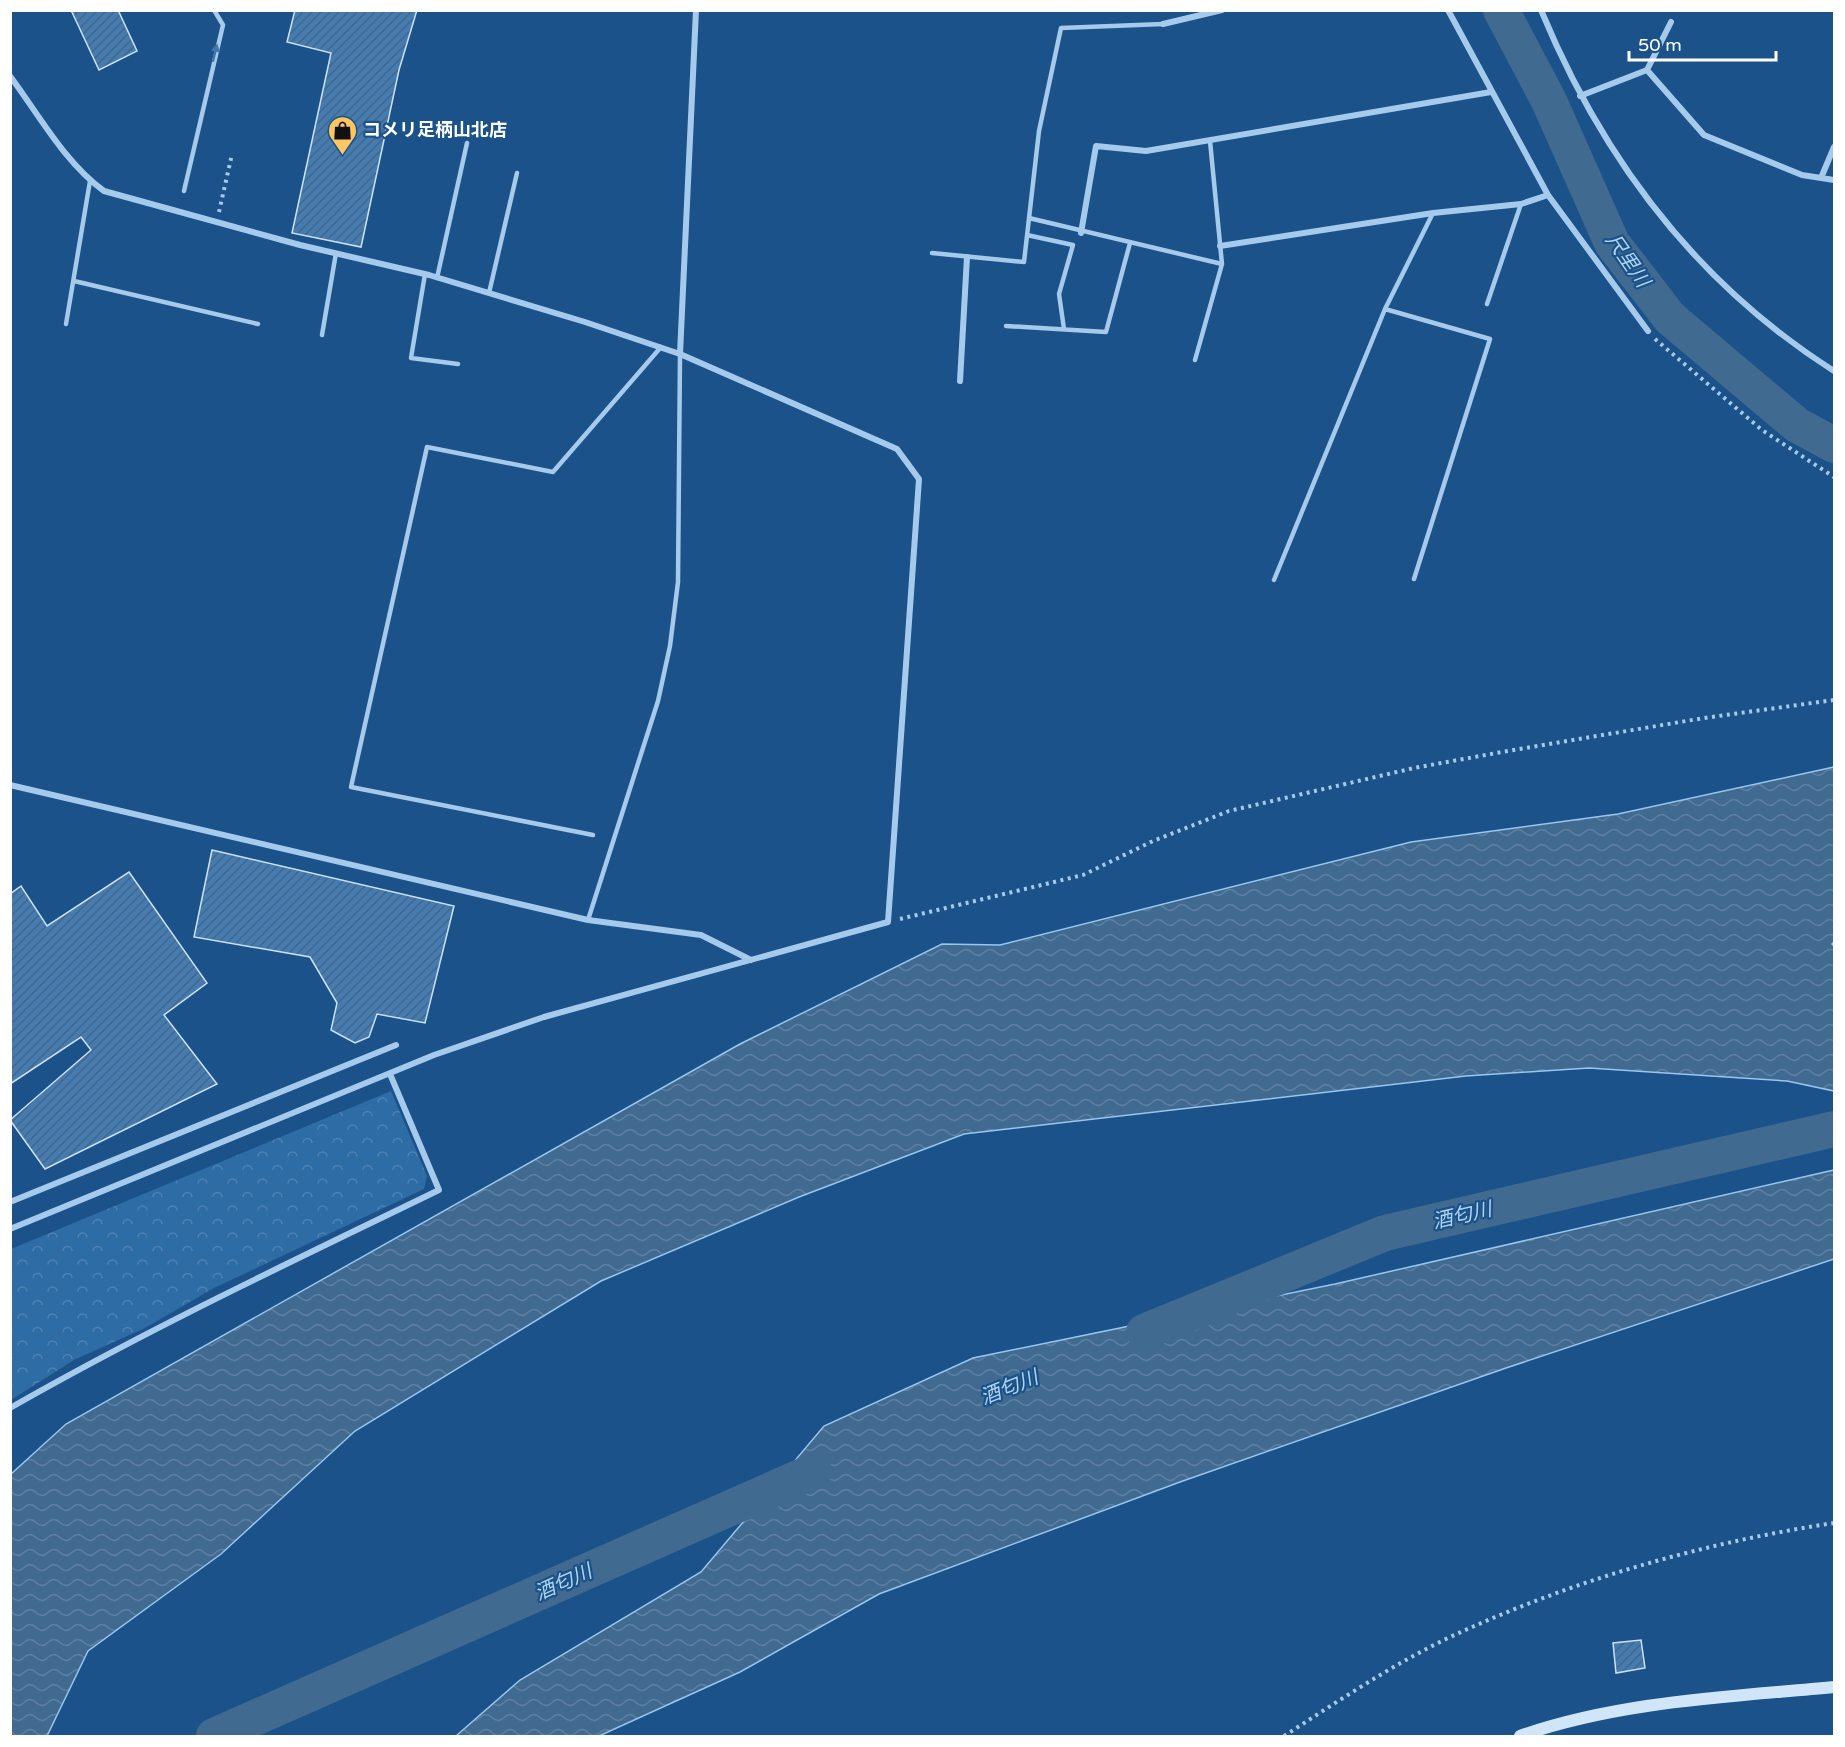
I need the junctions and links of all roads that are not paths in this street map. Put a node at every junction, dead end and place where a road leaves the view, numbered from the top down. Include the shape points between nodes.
1 (214, 10) edge
2 (696, 10) edge
3 (1222, 10) edge
4 (1448, 10) edge
5 (1541, 10) edge
6 (1671, 22) dead end
7 (1163, 24) joint
8 (1647, 70) junction
9 (10, 76) edge
10 (1491, 92) junction
11 (1580, 96) junction
12 (1210, 141) junction
13 (467, 143) dead end
14 (1834, 147) edge
15 (517, 173) dead end
16 (1821, 178) junction
17 (1834, 180) edge
18 (90, 181) junction
19 (183, 192) dead end
20 (1548, 195) junction
21 (1521, 204) junction
22 (1433, 213) junction
23 (1029, 218) junction
24 (1081, 233) junction
25 (1027, 235) junction
26 (1130, 243) junction
27 (1220, 246) junction
28 (336, 253) junction
29 (932, 254) dead end
30 (967, 257) junction
31 (1222, 264) junction
32 (425, 274) junction
33 (436, 278) junction
34 (74, 280) junction
35 (489, 293) junction
36 (1487, 304) dead end
37 (1385, 309) junction
38 (66, 324) dead end
39 (258, 324) dead end
40 (1006, 326) dead end
41 (1064, 329) junction
42 (1648, 331) road end
43 (322, 335) dead end
44 (661, 347) junction
45 (681, 354) junction
46 (1195, 360) dead end
47 (458, 364) dead end
48 (1834, 371) edge
49 (960, 381) dead end
50 (1414, 579) dead end
51 (1274, 580) dead end
52 (10, 785) edge
53 (593, 835) dead end
54 (588, 920) junction
55 (752, 960) junction
56 (396, 1045) dead end
57 (390, 1074) junction
58 (10, 1202) edge
59 (10, 1229) edge
60 (10, 1408) edge
61 (1834, 1687) edge
62 (1520, 1737) edge

19 -> 1 lane via 222,25
2 - 45 street
3 - 7 street
4 - 10 street
5 - 11 street
6 - 8 street
7 - 23 lane via 1061,28 1039,131
8 - 11 street
8 - 16 street via 1704,135 1802,175
9 - 18 street
10 - 12 street
10 - 20 street
11 - 48 street via 1654,209 1716,280 1796,347
12 - 24 street via 1146,151 1096,146
12 - 27 lane
13 - 33 lane
14 - 16 street
15 - 35 lane
16 - 17 street
18 - 28 street via 104,190
18 - 34 lane
20 - 21 street
20 - 42 street
21 - 22 street
21 - 36 lane
22 - 27 street
22 - 37 lane
23 - 24 lane
23 - 25 lane
24 - 26 lane
25 - 30 lane via 1024,262
25 - 41 lane via 1073,245 1059,294
26 - 31 lane
26 - 41 lane via 1106,332
27 - 31 lane
28 - 32 street
28 - 43 lane
29 - 30 lane
30 - 49 street
31 - 46 lane
32 - 33 street
32 - 47 lane via 411,358
33 - 35 street
34 - 38 lane
34 - 39 lane
35 - 44 street
37 - 50 lane via 1490,339
37 - 51 lane
40 - 41 lane
44 - 45 street
44 - 53 lane via 552,472 428,447 351,787
45 - 54 lane via 678,582 670,646 657,701
45 - 55 street via 897,449 919,479 888,922
52 - 54 street
54 - 55 street via 701,935
55 - 57 street via 544,1017
56 - 58 street
57 - 59 street
57 - 60 street via 439,1190 170,1321
61 - 62 street via 1611,1713

